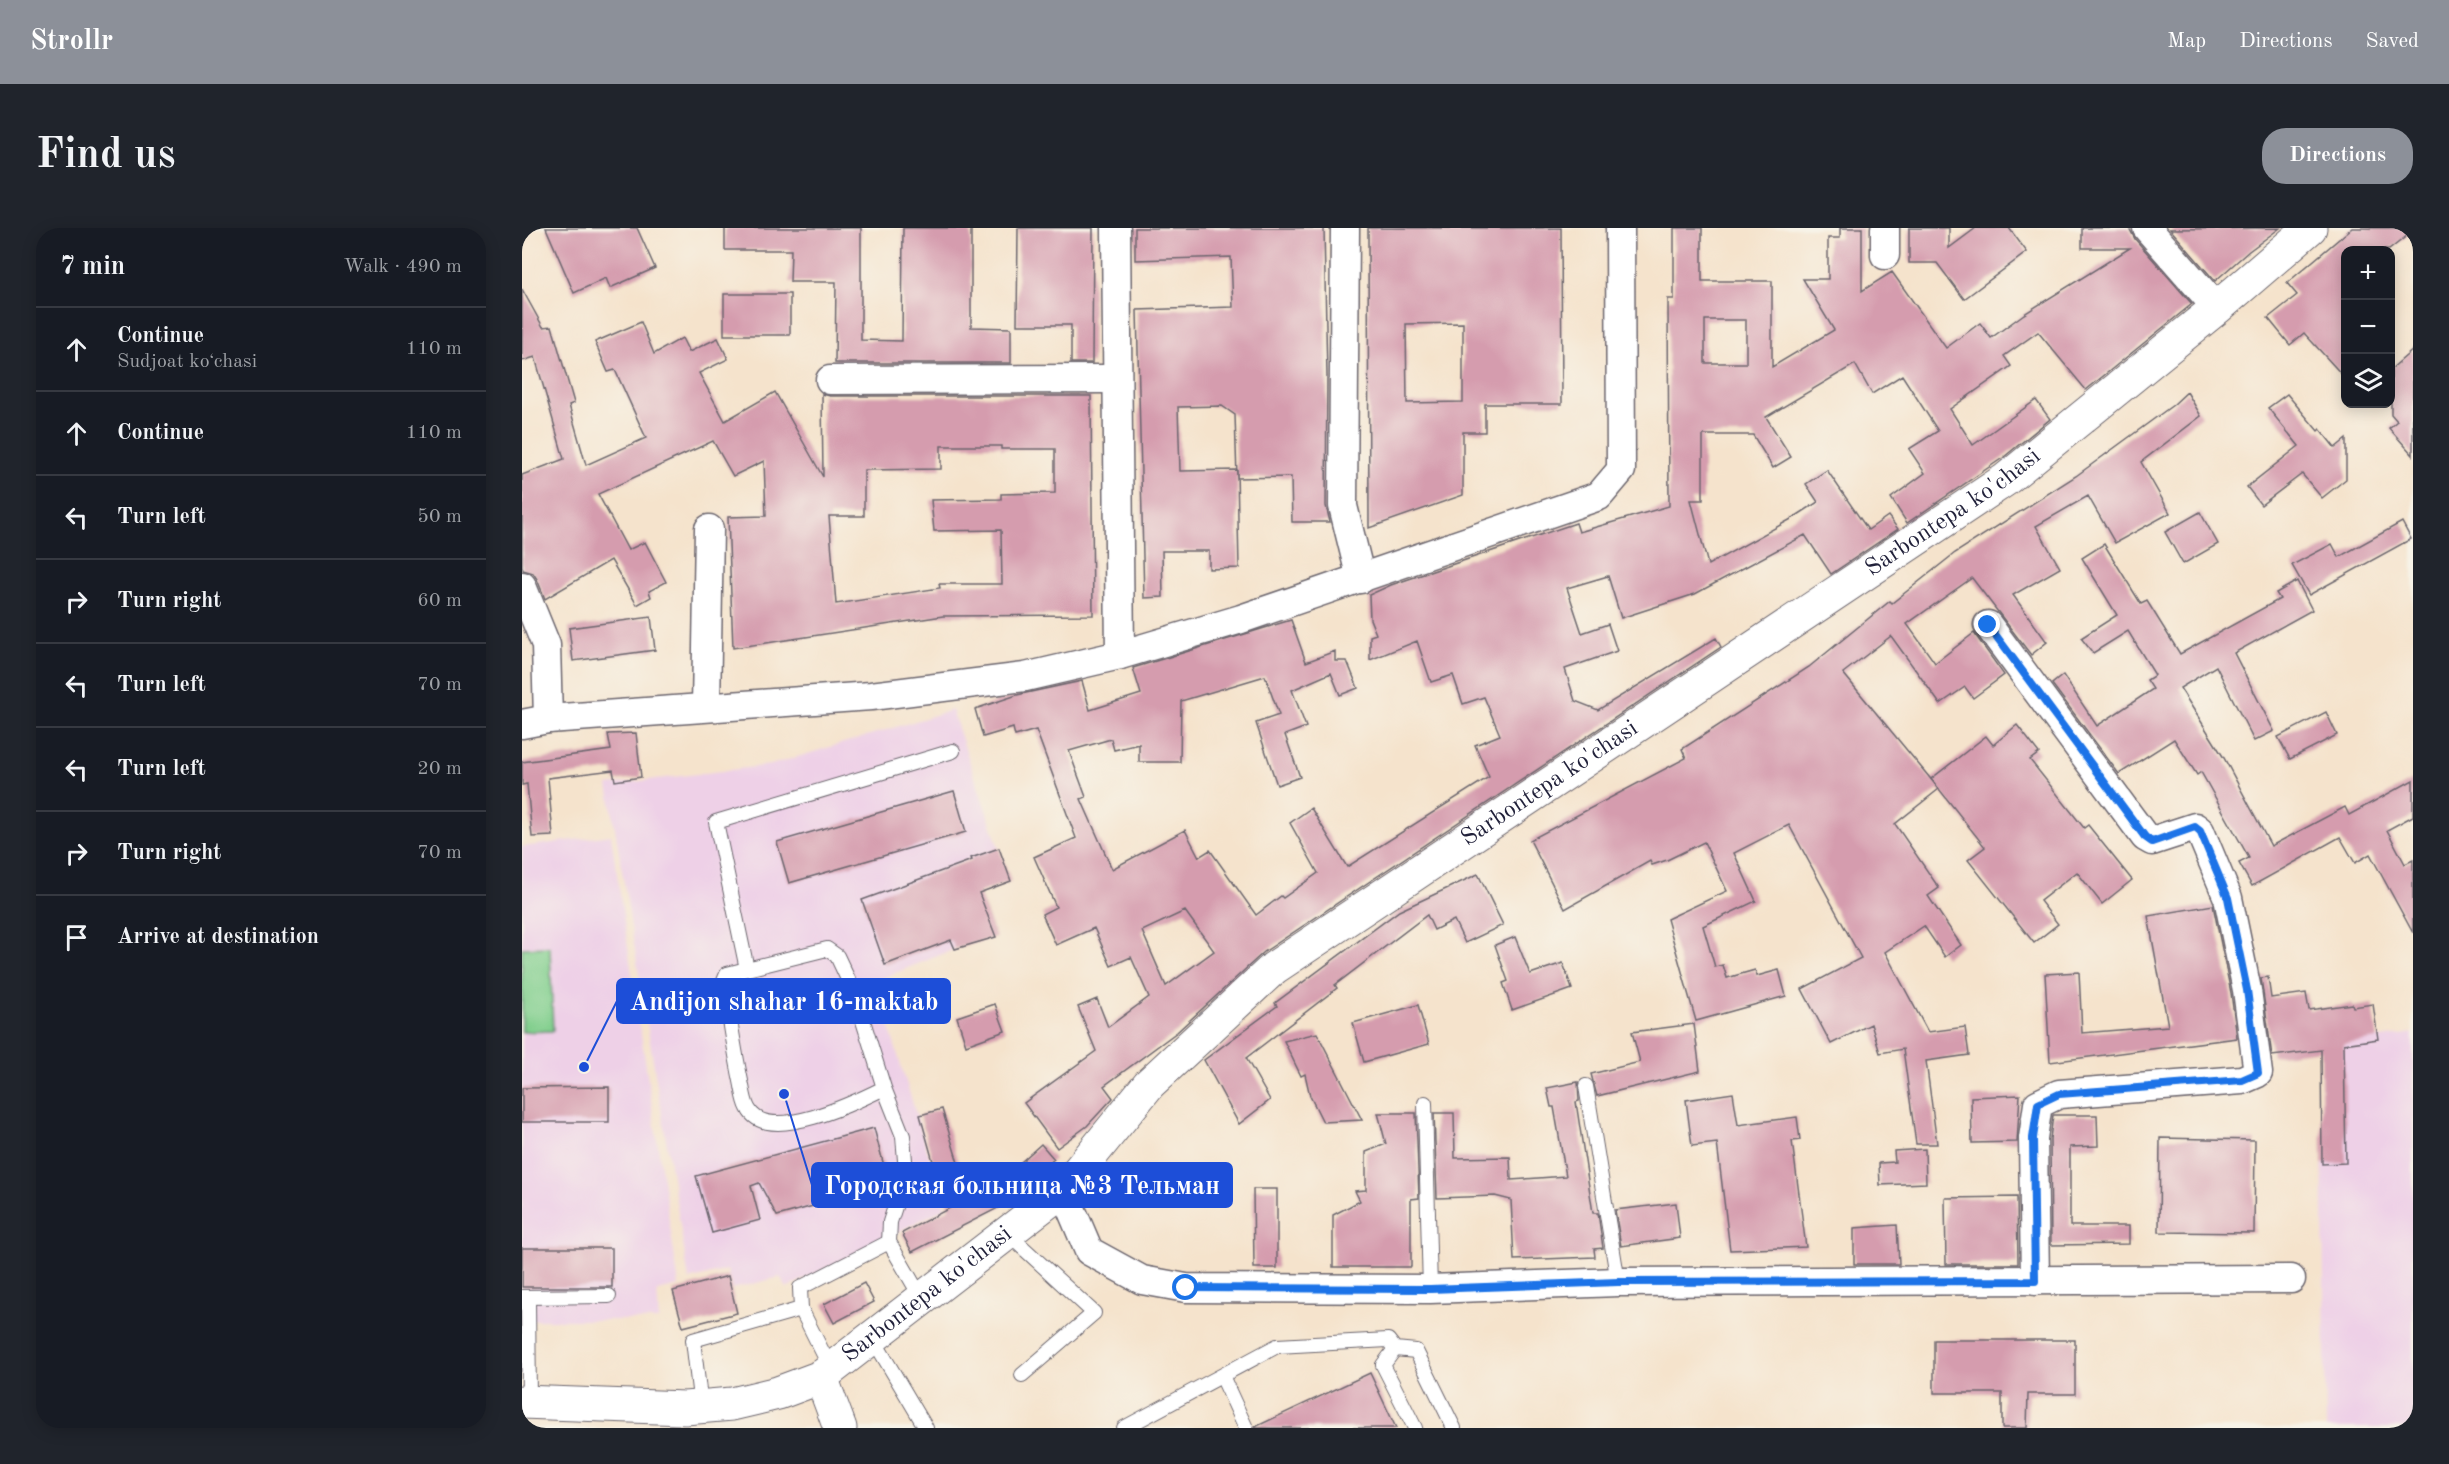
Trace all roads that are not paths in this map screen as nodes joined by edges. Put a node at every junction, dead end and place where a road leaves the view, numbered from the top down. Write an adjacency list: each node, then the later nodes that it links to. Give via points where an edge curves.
1 (1116, 228): 7 (street)
2 (1345, 228): 10 (street, via 1343,506)
3 (1620, 228): 10 (street, via 1621,470 1599,496)
4 (2147, 228): 6 (street)
5 (2310, 228): 6 (street, Sarbontepa ko'chasi)
6 (2217, 308): 21 (street, Sarbontepa ko'chasi, via 2005,480 1274,968 1149,1083)
7 (1116, 379): 8 (street); 13 (street)
8 (830, 380)
9 (709, 529): 14 (street)
10 (1361, 579): 13 (street)
11 (522, 586): 15 (street, via 546,645)
12 (1988, 625): 25 (street, via 2145,837 2152,842 2195,827 2200,831 2228,898 2247,990 2258,1073 2242,1080 2059,1094 2038,1104 2033,1138)
13 (1120, 655): 14 (street, via 1025,677 871,696)
14 (706, 707): 15 (street)
15 (535, 721)
16 (953, 751): 17 (lane, via 716,822)
17 (747, 969): 19 (lane, via 827,949 837,956 854,992); 19 (lane, via 727,974 724,981 748,1109 758,1119 793,1122 845,1107)
18 (1586, 1086): 26 (lane)
19 (884, 1088): 23 (lane, via 903,1136 906,1157 906,1173 890,1222)
20 (1425, 1103): 27 (lane)
21 (1063, 1190): 22 (street, Sarbontepa ko'chasi); 27 (street, via 1089,1251 1142,1280 1186,1288)
22 (1007, 1233): 30 (street, Sarbontepa ko'chasi); 35 (lane, via 1094,1313)
23 (889, 1242): 30 (lane); 31 (lane, via 800,1288)
24 (2291, 1279): 25 (street)
25 (2035, 1281): 26 (street)
26 (1618, 1282): 27 (street)
27 (1430, 1289)
28 (609, 1296): 29 (lane)
29 (525, 1297): 37 (lane)
30 (922, 1299): 32 (street, Sarbontepa ko'chasi)
31 (801, 1309): 34 (lane); 38 (lane, via 693,1340)
32 (872, 1337): 34 (street, Sarbontepa ko'chasi); 40 (lane)
33 (1395, 1349): 36 (lane, via 1388,1340 1277,1346); 43 (lane, via 1383,1365); 44 (lane, via 1416,1351)
34 (826, 1373): 38 (street, Sarbontepa ko'chasi, via 778,1393); 39 (street)
35 (1022, 1375)
36 (1221, 1376): 41 (lane); 42 (lane)
37 (526, 1402): 38 (street, Sarbontepa ko'chasi)
38 (701, 1407)
39 (840, 1428)
40 (926, 1428)
41 (1124, 1428)
42 (1246, 1428)
43 (1415, 1428)
44 (1454, 1428)

